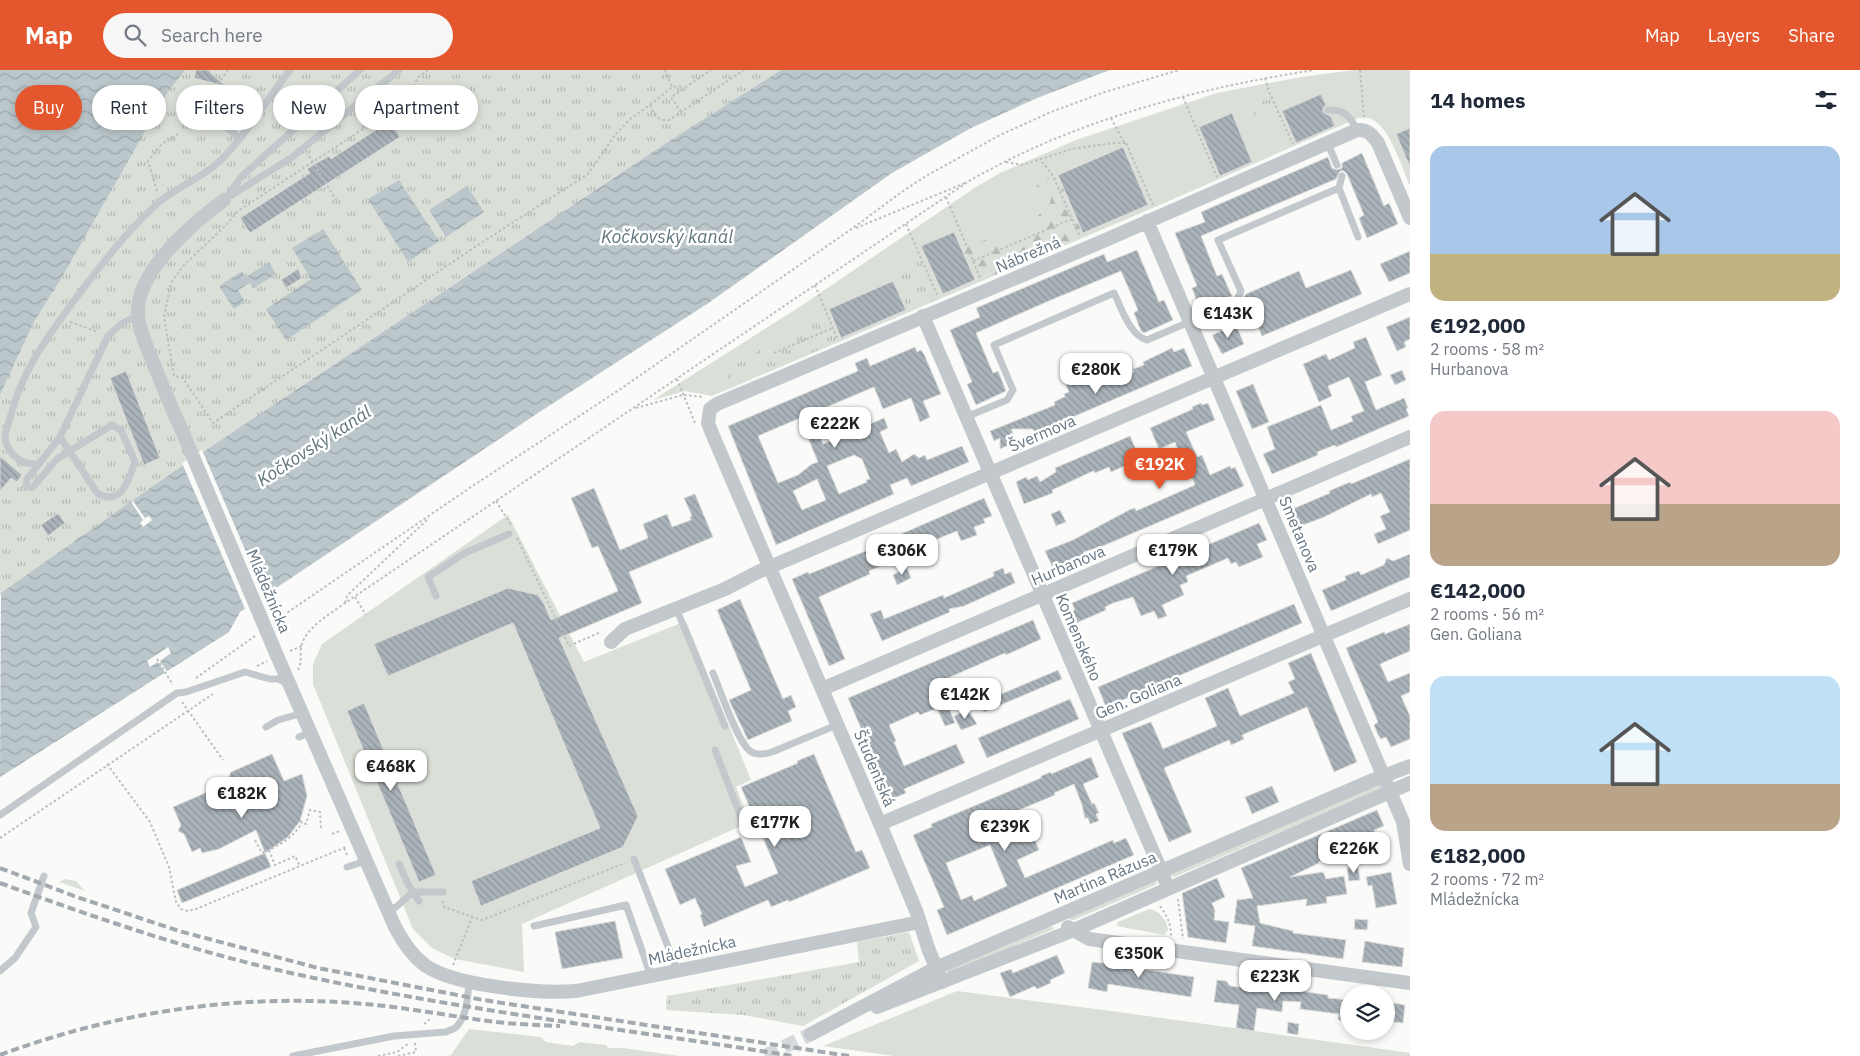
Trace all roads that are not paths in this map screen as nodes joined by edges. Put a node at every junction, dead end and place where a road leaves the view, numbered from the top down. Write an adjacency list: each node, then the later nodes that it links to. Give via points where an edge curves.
1 (290, 70): 7 (lane)
2 (360, 70): 12 (lane, via 242,176)
3 (399, 70): 12 (lane, via 290,158)
4 (1328, 110): 6 (lane, via 1339,109)
5 (231, 130): 7 (lane)
6 (1361, 130): 8 (street, Nábrežná); 14 (street, via 1370,133 1378,143)
7 (239, 139): 23 (lane, via 219,162 160,201 110,252 28,367)
8 (1327, 142): 9 (lane); 13 (street, Nábrežná)
9 (1337, 165)
10 (1342, 176): 11 (lane)
11 (1339, 188): 15 (lane); 19 (lane, via 1218,240 1241,291 1236,302)
12 (224, 200): 17 (street, Mládežnícka, via 190,229 148,276 141,293)
13 (1151, 215): 18 (street, Nábrežná, via 1101,242); 19 (street, Smetanova)
14 (1410, 218)
15 (1358, 237)
16 (1410, 294): 20 (street, Švermova)
17 (138, 315): 24 (lane, via 108,336); 39 (street, Mládežnícka, bridge, via 142,335)
18 (923, 316): 21 (street, Nábrežná, via 716,404); 22 (street, Komenského)
19 (1191, 321): 20 (street, Smetanova); 22 (lane, via 1146,340 1141,339 1134,333 1114,293 994,345 1013,390 1007,400)
20 (1215, 378): 28 (street, Švermova); 29 (street, Smetanova)
21 (708, 415): 31 (street, Študentská, via 711,431)
22 (966, 417): 28 (street, Komenského)
23 (3, 437): 27 (lane, via 15,457 30,465)
24 (60, 437): 26 (lane); 27 (lane)
25 (1410, 437): 29 (street, Hurbanova)
26 (68, 451): 26 (lane, via 112,425 121,430 135,462 126,486 115,496 105,497 98,494); 27 (lane, via 32,488 26,486 26,479)
27 (38, 464)
28 (991, 474): 31 (street, Švermova); 32 (street, Komenského)
29 (1266, 499): 32 (street, Hurbanova); 36 (street, Smetanova)
30 (509, 534): 33 (lane, via 465,553 428,577)
31 (771, 568): 35 (street); 40 (street, Študentská)
32 (1042, 595): 40 (street, Hurbanova); 45 (street, Komenského)
33 (436, 596)
34 (1410, 599): 36 (street, Gen. Goliana)
35 (676, 608): 37 (street); 43 (lane)
36 (1325, 635): 45 (street, Gen. Goliana); 48 (street, Smetanova)
37 (608, 636)
38 (713, 673): 42 (lane, via 742,743 751,752 762,755 772,752)
39 (291, 685): 41 (street, Mládežnícka); 51 (lane, via 245,672 177,694)
40 (822, 689): 42 (street, Študentská)
41 (303, 713): 44 (lane); 55 (street, Mládežnícka, via 305,734)
42 (838, 725): 53 (street, Študentská)
43 (725, 726)
44 (266, 727)
45 (1100, 731): 53 (street, Gen. Goliana); 59 (street, Komenského)
46 (715, 750): 52 (lane)
47 (1410, 766): 48 (street, Martina Rázusa)
48 (1383, 777): 50 (street, Smetanova); 59 (street, Martina Rázusa)
49 (1410, 783): 50 (street, Martina Rázusa)
50 (1390, 791): 58 (street, Smetanova, via 1403,822); 61 (street, Martina Rázusa)
51 (0, 814)
52 (743, 822)
53 (880, 824): 67 (street, Študentská)
54 (634, 859): 71 (lane)
55 (366, 861): 56 (lane); 65 (street, Mládežnícka)
56 (348, 864)
57 (400, 864): 62 (lane)
58 (1410, 864)
59 (1161, 872): 61 (street, Komenského); 66 (street, Martina Rázusa)
60 (44, 876): 72 (lane, via 31,913 36,927 15,958)
61 (1173, 890): 69 (street, Martina Rázusa)
62 (413, 892): 63 (lane); 64 (lane); 65 (lane)
63 (440, 892)
64 (419, 902)
65 (388, 911): 74 (street, Mládežnícka, via 401,938 416,958 437,972)
66 (1049, 920): 69 (street); 70 (street, Martina Rázusa)
67 (920, 922): 70 (street, Študentská); 71 (street, Mládežnícka)
68 (534, 926): 73 (lane, via 626,905)
69 (1074, 930): 75 (street, Martina Rázusa); 76 (street, via 1088,939)
70 (936, 968): 75 (street, Študentská); 75 (street, Martina Rázusa, via 814,1032)
71 (677, 970): 73 (street, Mládežnícka)
72 (0, 971)
73 (651, 976): 74 (street, Mládežnícka, via 558,992)
74 (469, 981): 77 (lane, via 464,1012 458,1026 446,1032 394,1036)
75 (942, 982)
76 (1410, 983)
77 (292, 1056)

